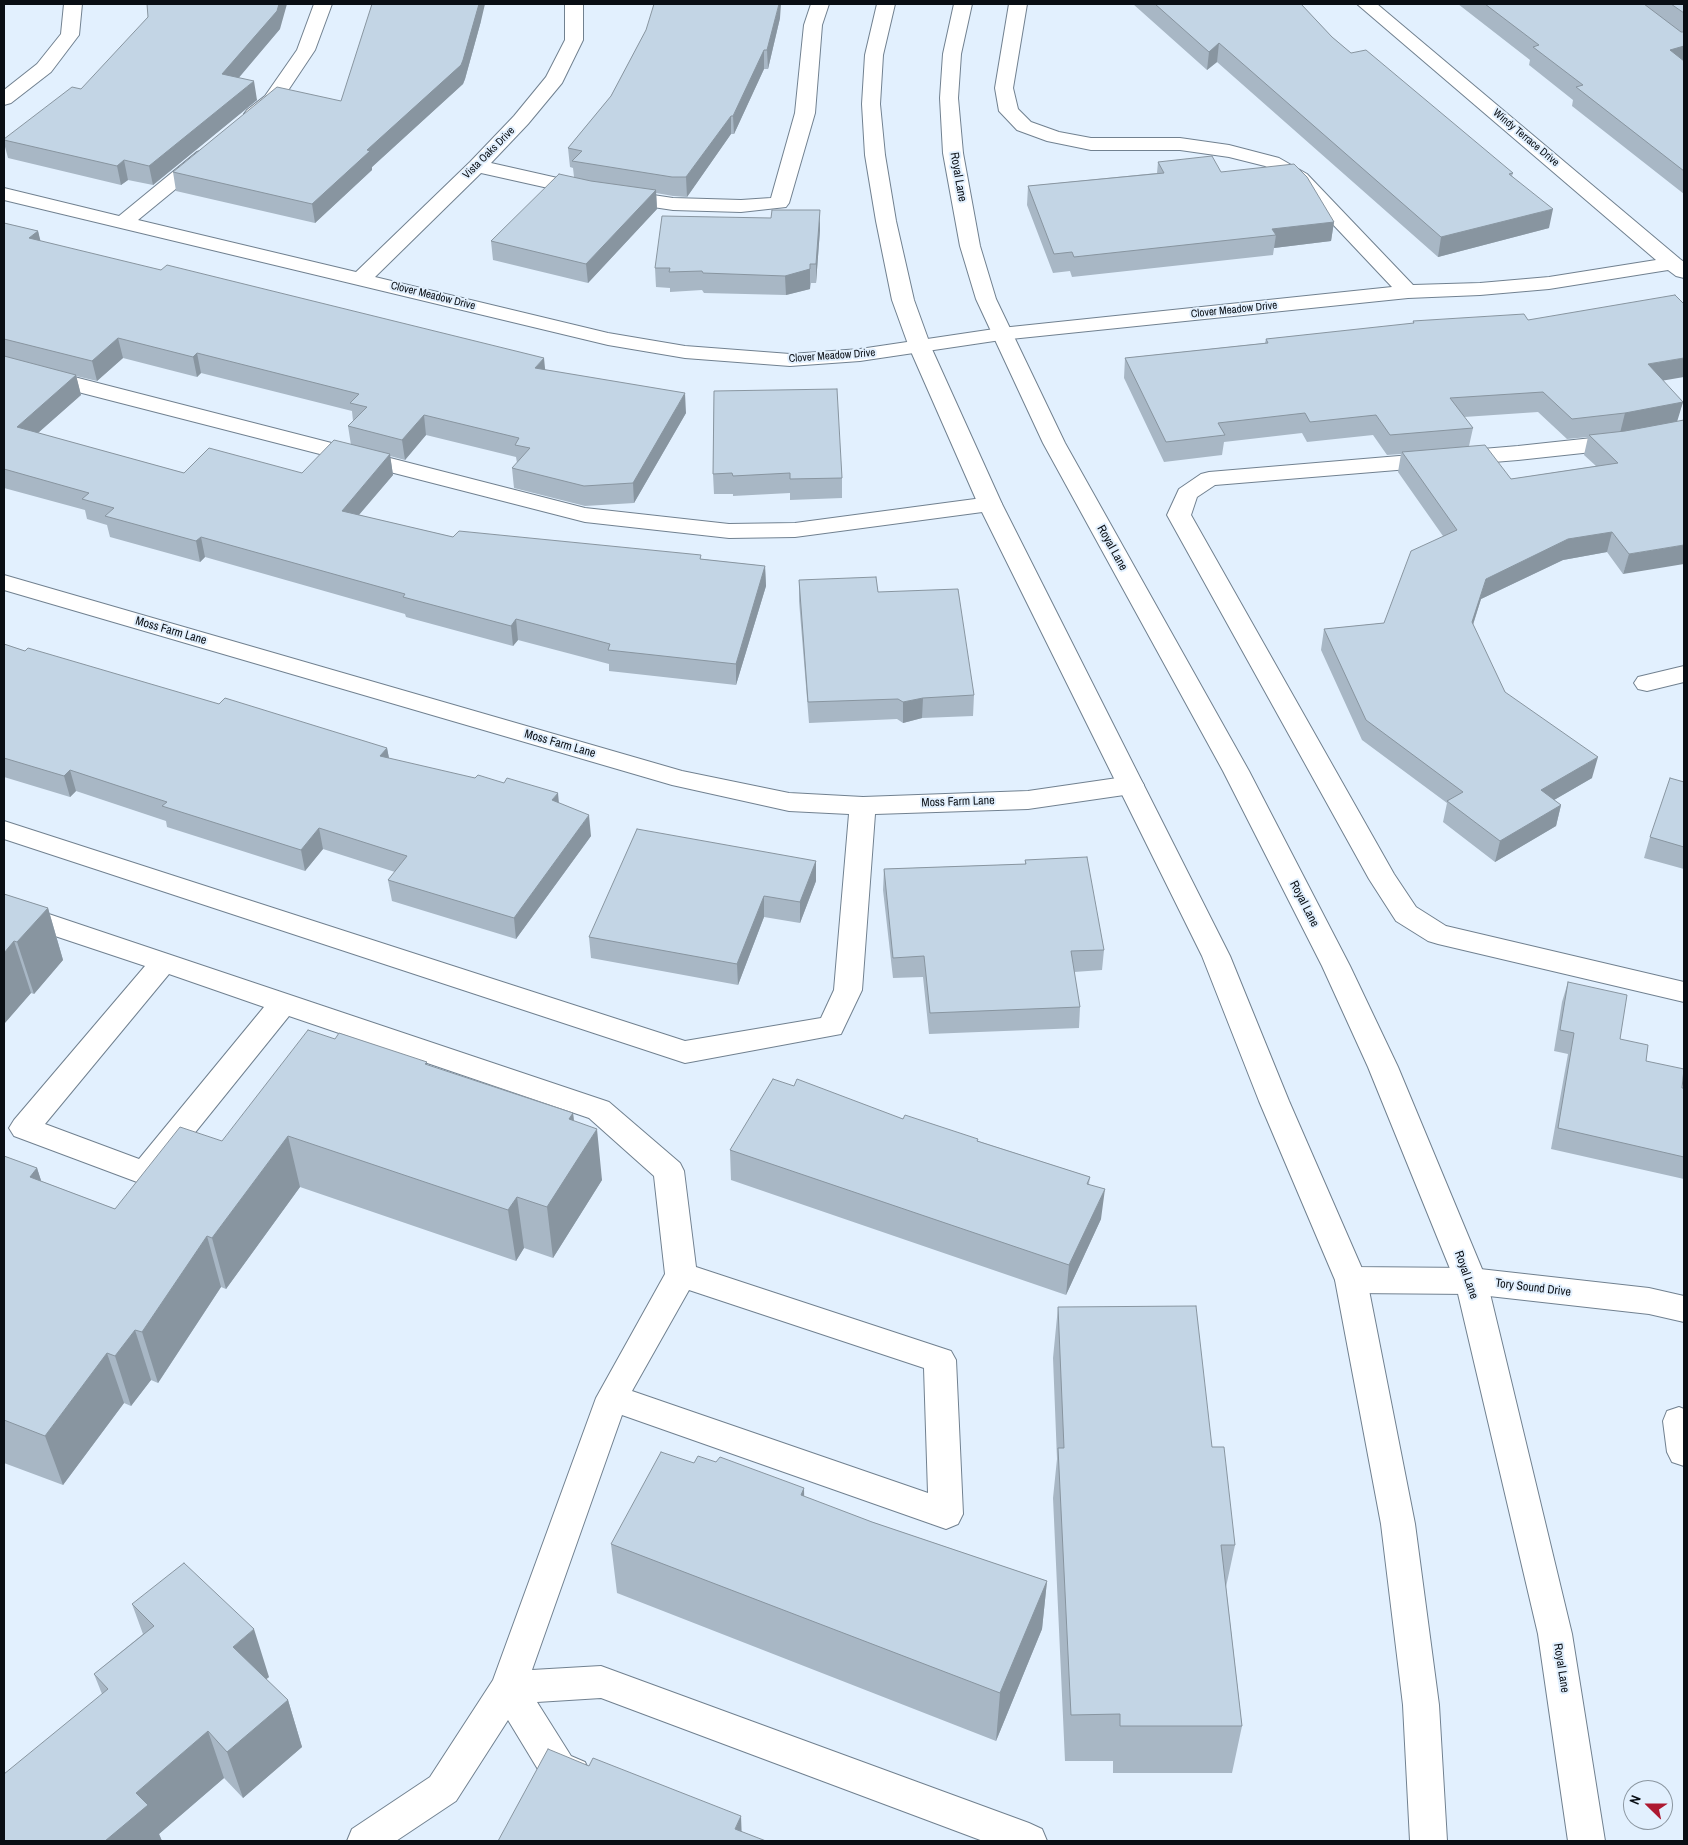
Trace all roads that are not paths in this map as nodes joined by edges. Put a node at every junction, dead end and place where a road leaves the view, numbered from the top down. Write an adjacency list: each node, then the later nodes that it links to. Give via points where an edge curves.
1 (73, 4): 9 (street, via 70,35 44,68)
2 (323, 4): 10 (street, via 306,50 272,100)
3 (574, 4): 12 (street, Vista Oaks Drive, via 574,40 555,79 522,120)
4 (820, 4): 12 (street, via 813,25 804,113 779,203 741,206 673,204 593,192)
5 (886, 4): 19 (street, via 873,65 871,104 875,155 903,300)
6 (963, 4): 18 (street, Royal Lane, via 952,54 949,98 953,153 970,246)
7 (1018, 4): 17 (street, via 1004,88 1009,111 1024,126 1054,137 1091,144 1180,144 1229,151 1272,162 1300,178)
8 (1366, 4): 15 (street, Windy Terrace Drive)
9 (4, 99)
10 (242, 124)
11 (220, 142): 14 (street)
12 (477, 166): 16 (street, Vista Oaks Drive)
13 (4, 194): 14 (street, Clover Meadow Drive)
14 (124, 222): 16 (street, Clover Meadow Drive)
15 (1679, 268): 17 (street, Clover Meadow Drive, via 1549,283)
16 (361, 279): 19 (street, Clover Meadow Drive, via 608,339 685,352 790,360)
17 (1408, 292): 18 (street, Clover Meadow Drive)
18 (1001, 334): 19 (street, Clover Meadow Drive); 35 (street, Royal Lane, via 1054,443 1236,771 1336,966 1383,1067)
19 (920, 347): 22 (street)
20 (4, 366): 22 (street, via 585,515 729,531 795,530)
21 (1684, 430): 31 (street, via 1620,442 1518,453 1209,479 1187,494 1179,516 1406,914 1438,934)
22 (990, 504): 26 (street)
23 (4, 582): 27 (street, Moss Farm Lane, via 681,778 789,802)
24 (1684, 674): 25 (street)
25 (1647, 683)
26 (1131, 786): 27 (street, Moss Farm Lane, via 1028,800); 34 (street, via 1216,956)
27 (863, 806): 28 (street, via 848,990 831,1027 685,1052)
28 (4, 830)
29 (4, 909): 30 (street)
30 (164, 962): 32 (street); 32 (street, via 24,1128 145,1173)
31 (1684, 992)
32 (283, 1004): 33 (street, via 598,1110 669,1171)
33 (681, 1275): 37 (street); 37 (street, via 940,1360 946,1514)
34 (1351, 1280): 35 (street, Tory Sound Drive); 44 (street, via 1398,1524 1421,1704)
35 (1471, 1281): 36 (street, Tory Sound Drive, via 1649,1301); 45 (street, Royal Lane, via 1555,1634)
36 (1684, 1309)
37 (612, 1398): 40 (street)
38 (1684, 1423): 39 (street, via 1679,1422)
39 (1684, 1452)
40 (508, 1688): 41 (street, via 558,1769); 42 (street, via 443,1789); 43 (street, via 601,1682)
41 (603, 1787)
42 (364, 1841)
43 (1029, 1841)
44 (1429, 1841)
45 (1587, 1841)

